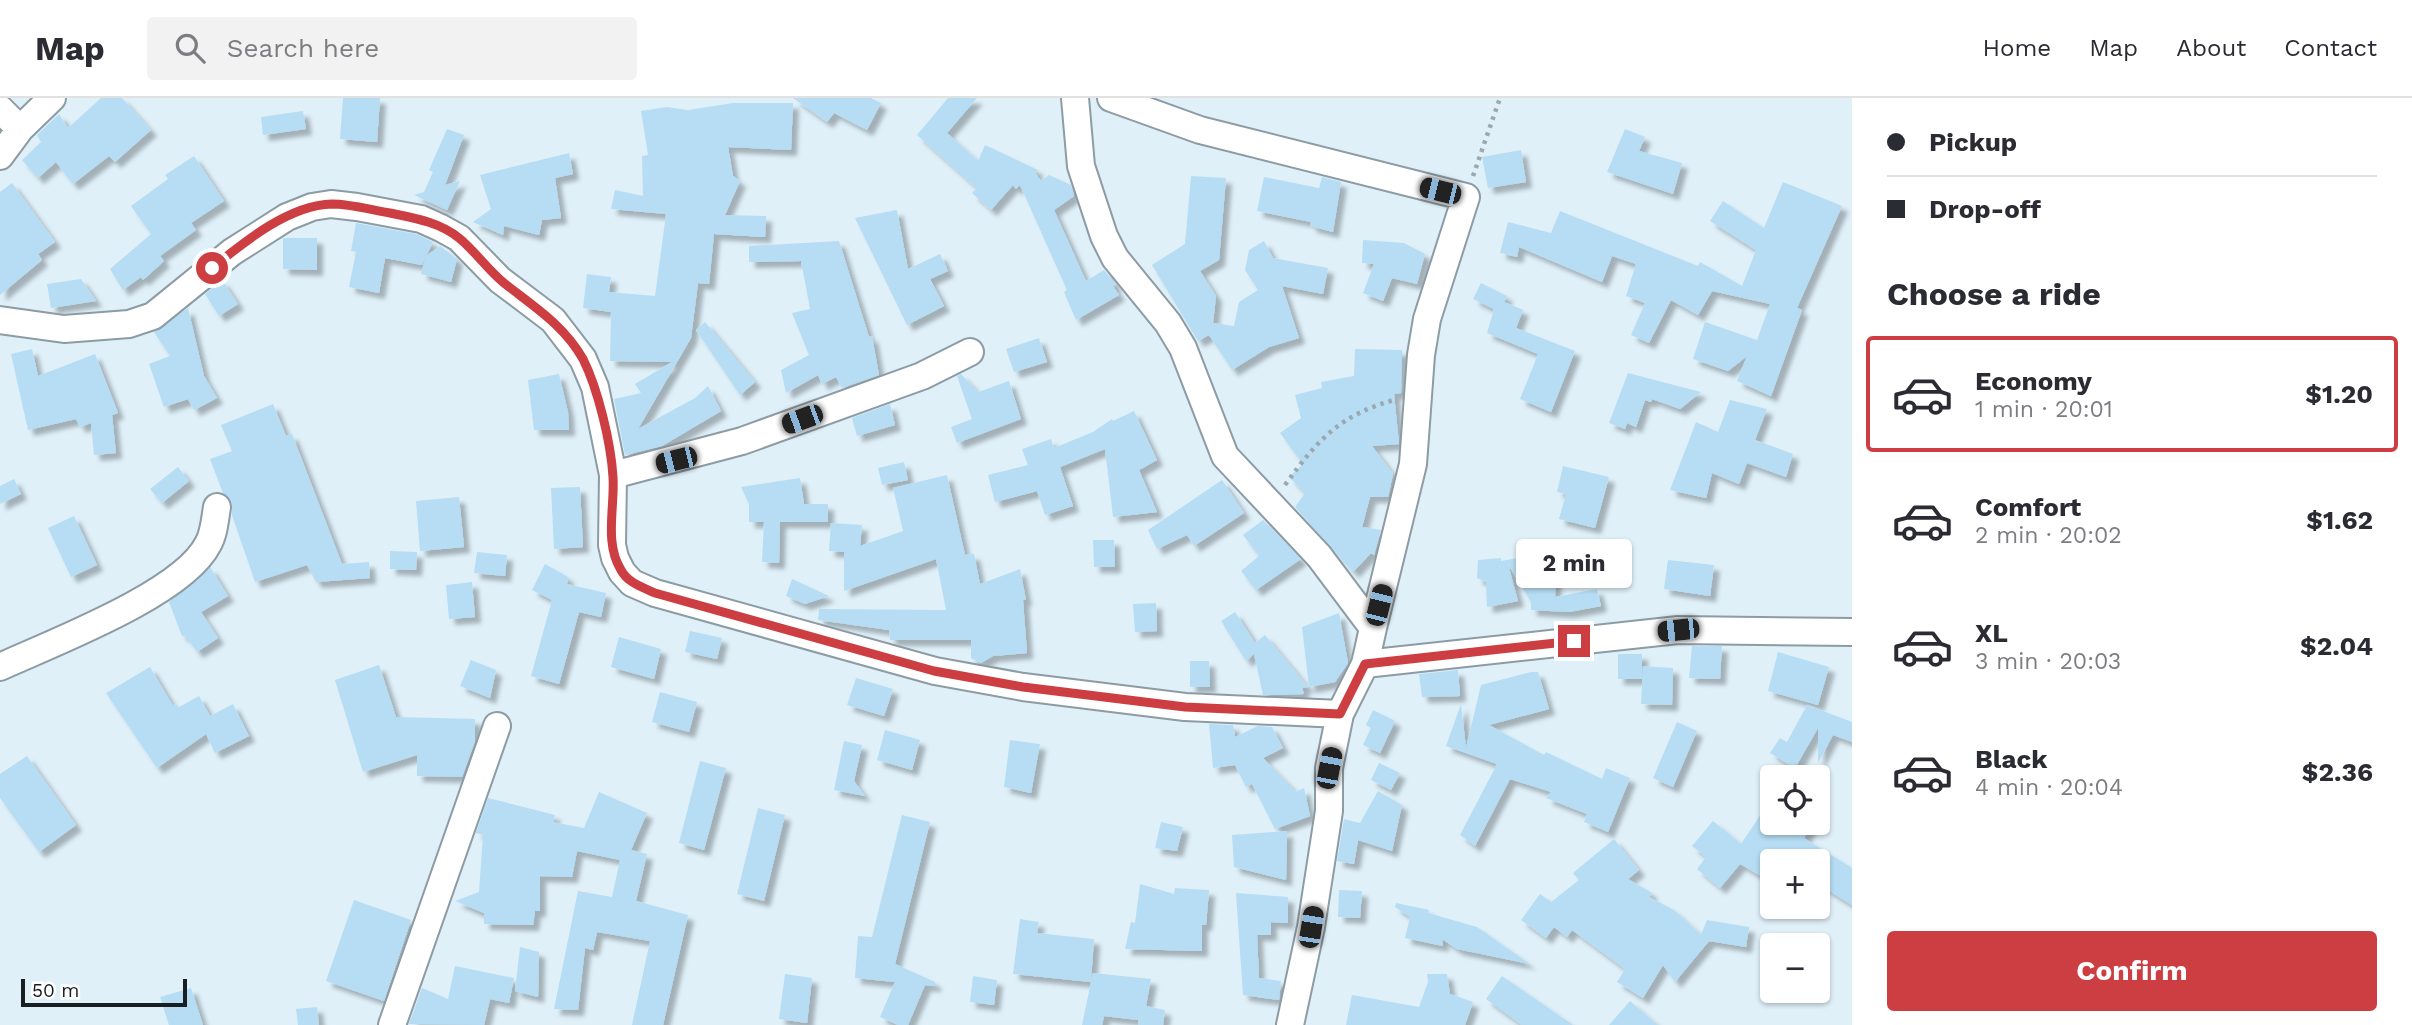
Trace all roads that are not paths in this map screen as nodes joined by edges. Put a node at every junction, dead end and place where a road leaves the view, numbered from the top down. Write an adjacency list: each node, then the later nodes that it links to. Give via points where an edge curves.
1 (52, 98): 5 (street)
2 (1075, 98): 11 (street, via 1081,166 1104,236 1115,258 1183,348 1226,456 1319,556)
3 (1111, 98): 11 (street, via 1200,130 1466,197 1427,319 1413,464)
4 (0, 109): 5 (street)
5 (20, 129): 6 (street)
6 (0, 156)
7 (0, 320): 9 (street, via 64,329 129,324 153,316 232,252 312,207 331,204 421,219 459,238 500,280 566,335 595,387)
8 (970, 352): 9 (street, via 922,376 742,441)
9 (613, 475): 15 (street, via 615,558 632,583 655,593 934,671 1023,687 1185,707)
10 (217, 508): 14 (street, via 209,544 195,562 159,591)
11 (1373, 628): 13 (street)
12 (1852, 632): 13 (street, via 1678,630)
13 (1365, 664): 15 (street)
14 (0, 667)
15 (1340, 714): 18 (street, via 1329,768 1328,811 1311,927)
16 (496, 726): 17 (street)
17 (392, 1025)
18 (1290, 1025)

